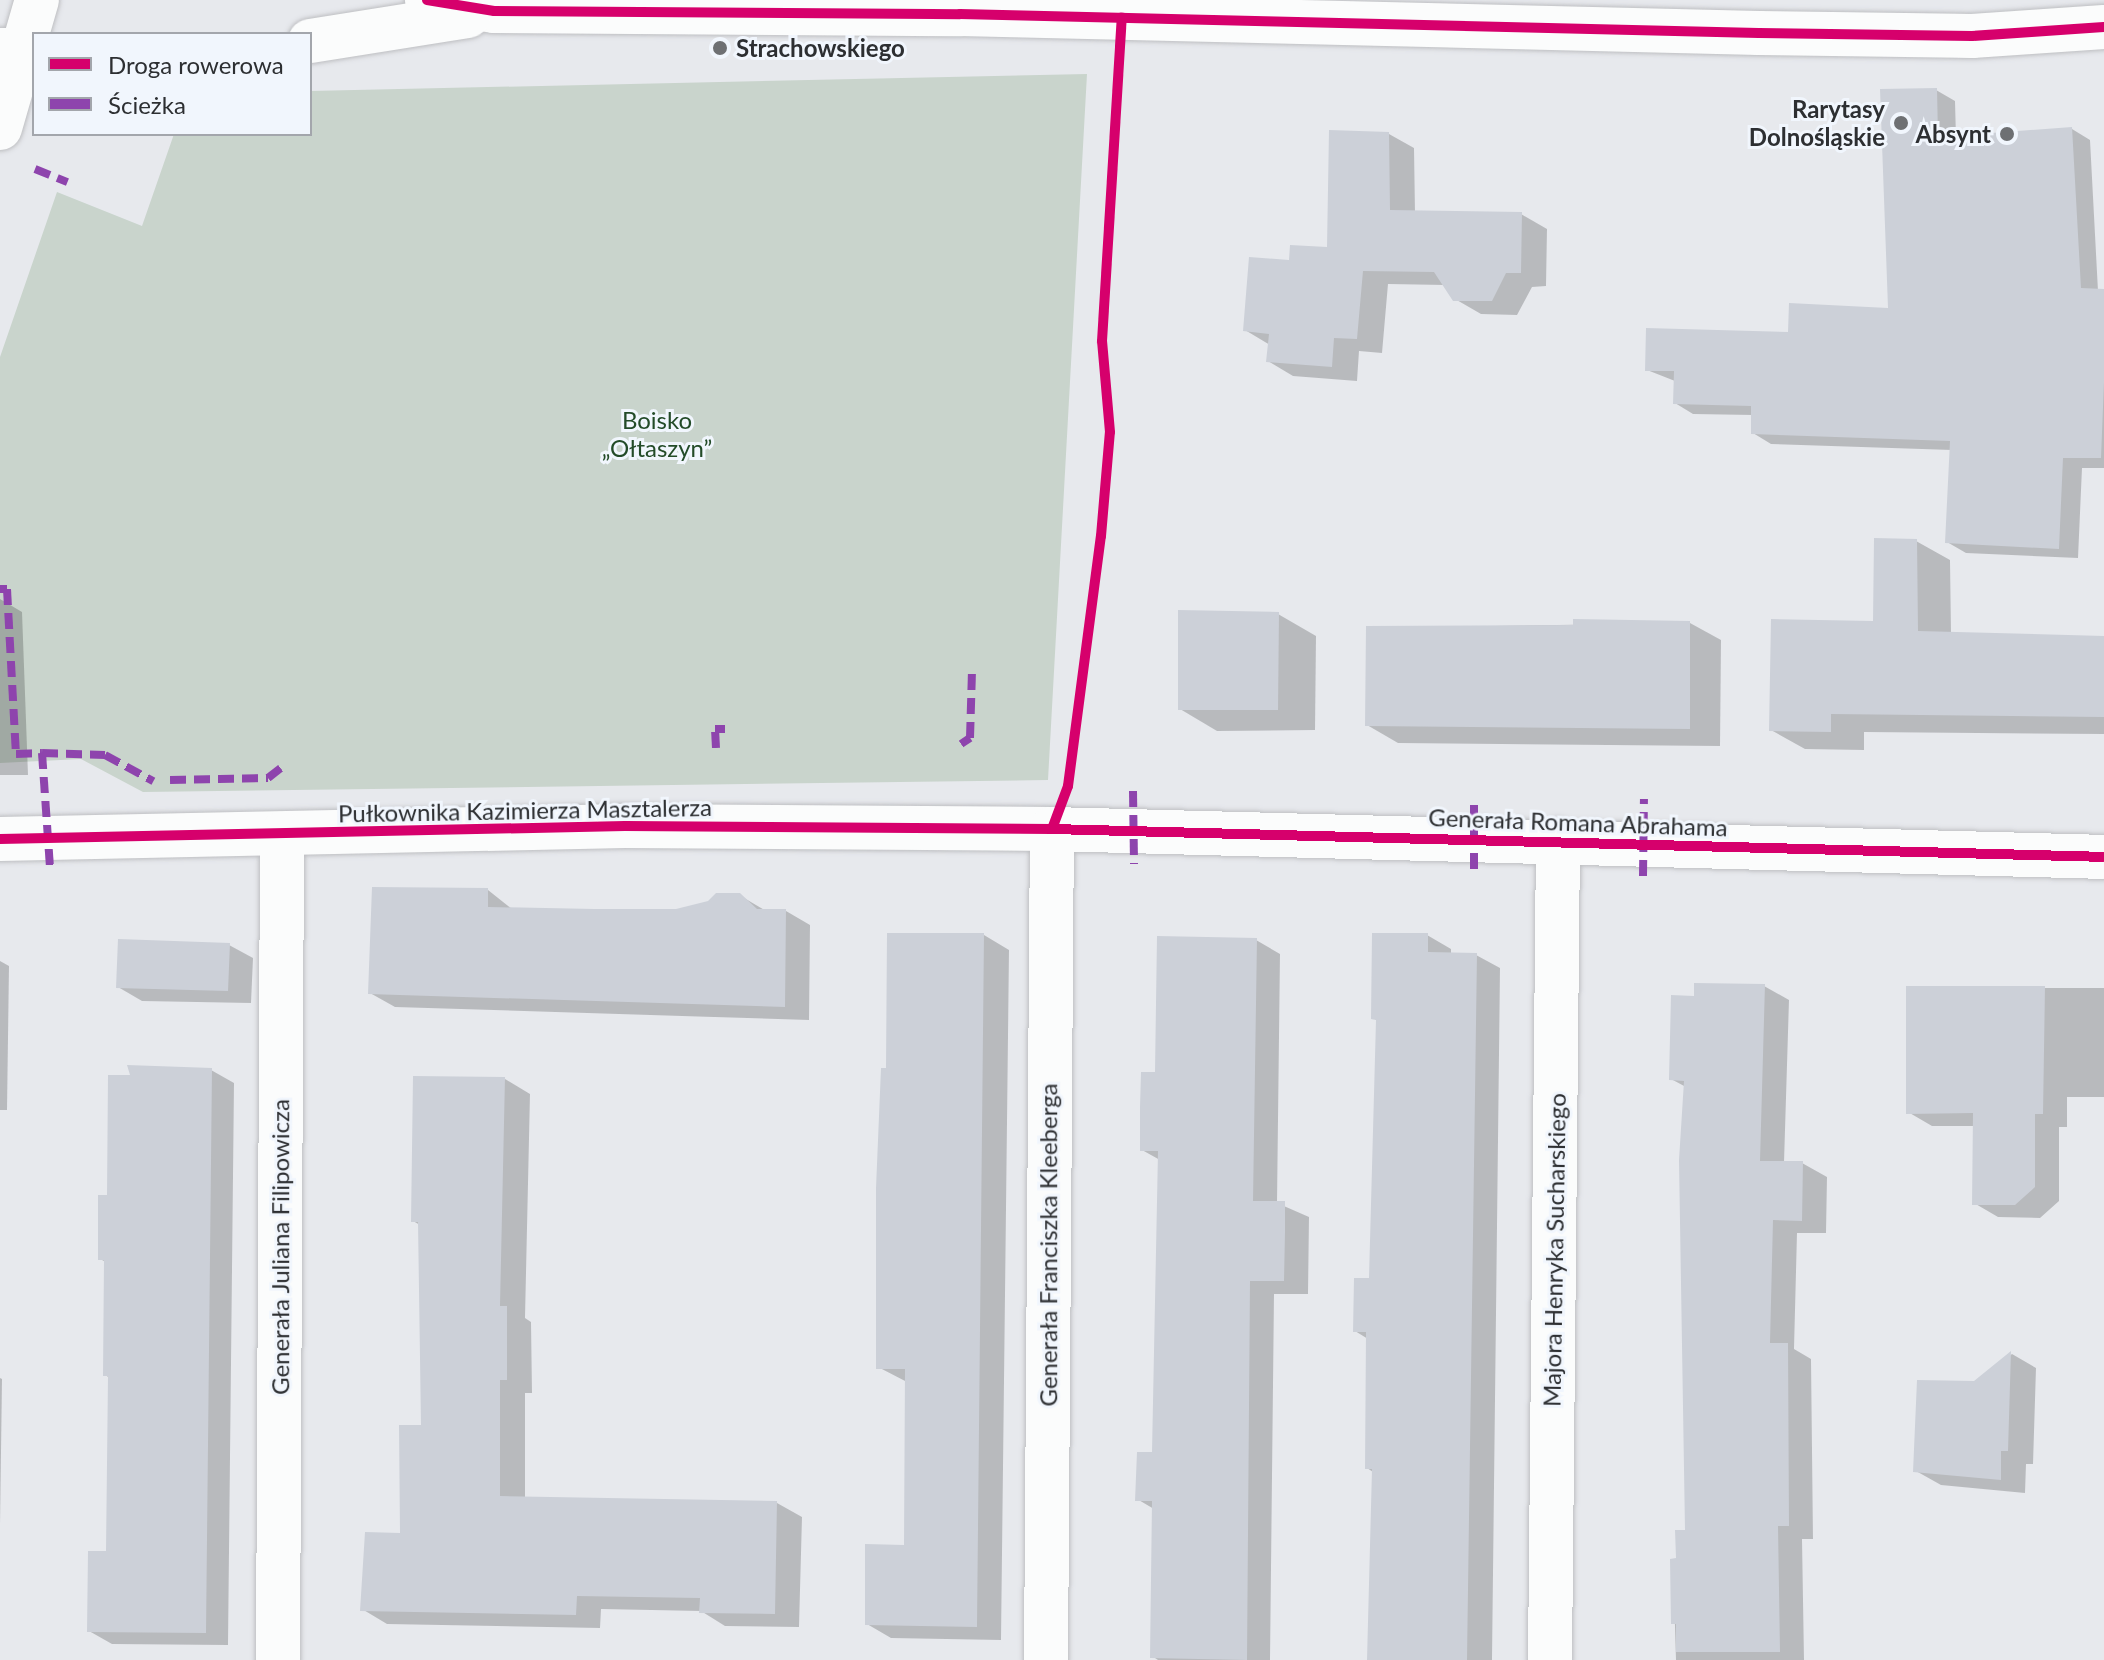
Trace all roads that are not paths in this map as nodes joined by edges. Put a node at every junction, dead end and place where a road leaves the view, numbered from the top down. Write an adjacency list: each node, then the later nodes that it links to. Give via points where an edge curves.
1 (37, 0): 7 (street)
2 (427, 0): 3 (street)
3 (494, 11): 4 (street); 6 (street)
4 (1559, 15): 5 (street, via 1953,36)
5 (2104, 27)
6 (312, 41)
7 (18, 50): 8 (street)
8 (0, 128)
9 (1052, 829): 10 (street, Pułkownika Kazimierza Masztalerza, via 625,826); 12 (street, Generała Romana Abrahama); 15 (street, Generała Franciszka Kleeberga)
10 (282, 834): 11 (street, Pułkownika Kazimierza Masztalerza); 14 (street, Generała Juliana Filipowicza)
11 (0, 839)
12 (1558, 840): 13 (street, Generała Romana Abrahama); 16 (street, Majora Henryka Sucharskiego)
13 (2104, 857)
14 (278, 1660)
15 (1046, 1660)
16 (1550, 1660)

